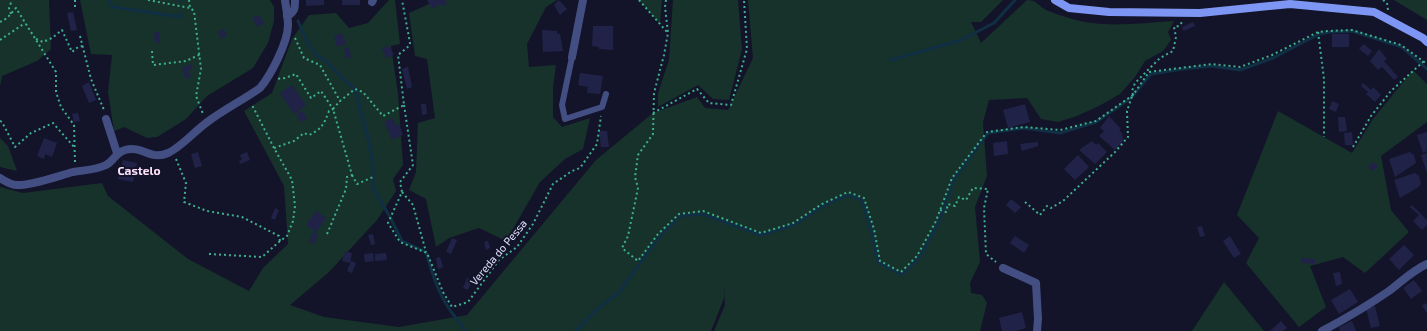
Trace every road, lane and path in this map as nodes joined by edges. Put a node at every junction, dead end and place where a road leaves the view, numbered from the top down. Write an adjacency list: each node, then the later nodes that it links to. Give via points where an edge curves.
1 (12, 0): 15 (path, via 9,8)
2 (75, 0): 13 (path)
3 (148, 0): 14 (path)
4 (189, 0): 14 (path)
5 (285, 0): 16 (street)
6 (295, 0): 16 (street, via 293,13)
7 (402, 0): 38 (path, via 410,43 398,55)
8 (583, 0): 30 (street)
9 (640, 0): 22 (path)
10 (666, 0): 22 (path)
11 (744, 0): 41 (path, via 747,50 731,105 710,103 697,89)
12 (1055, 0): 26 (main road, via 1069,8 1109,12 1200,13 1290,4 1374,12)
13 (75, 7)
14 (190, 8): 29 (path, via 194,11)
15 (11, 14): 17 (path); 18 (path, via 16,8)
16 (287, 16): 20 (street)
17 (0, 22)
18 (25, 23): 24 (path); 25 (path)
19 (1179, 26): 35 (path, via 1174,27 1176,37 1173,52 1160,58 1134,83)
20 (287, 32): 33 (street); 37 (path, via 294,34 304,58 320,65)
21 (1318, 32): 31 (path, via 1352,30 1401,45); 35 (path, via 1272,56 1240,67 1212,64 1149,72); 45 (path, via 1324,79)
22 (668, 33): 41 (path, via 654,93)
23 (80, 36): 27 (path)
24 (35, 38): 27 (path, via 43,42 62,30 72,52 78,46); 47 (path, via 56,72 56,92 61,107 74,125)
25 (0, 40)
26 (1427, 42)
27 (83, 46): 42 (path)
28 (152, 52): 29 (path, via 153,65 186,61)
29 (200, 54): 44 (path, via 201,69 196,96)
30 (572, 57): 39 (lane, via 562,105 565,119)
31 (1424, 61): 32 (path); 46 (path, via 1391,91 1371,116)
32 (1427, 64)
33 (266, 80): 36 (street); 40 (path, via 296,74 311,98 321,91)
34 (606, 94): 39 (lane)
35 (1133, 95): 56 (path, via 1127,111 1128,137 1115,152 1063,201 1051,208 1047,206 1040,215); 57 (path, via 1096,121 1060,130 1024,127 988,132 952,178)
36 (247, 97): 44 (street); 48 (path)
37 (340, 101): 38 (path, via 355,89 363,92 383,116); 40 (path)
38 (404, 105): 55 (path, via 413,165 400,182)
39 (602, 107): 60 (path, Vereda do Pessa, via 597,144 580,168 553,184 533,224 517,247 499,260 468,302 452,307)
40 (333, 109): 48 (path, via 329,111 318,131 309,136 304,133 294,141); 52 (path)
41 (653, 113): 57 (path, via 653,134 638,155 635,177 638,188 628,236 622,248 638,261 658,234 679,214 703,211 761,232 793,223 822,204 848,192 864,198 880,260 901,272 917,256)
42 (106, 119): 50 (street)
43 (0, 121): 47 (path, via 15,147 31,132 53,123)
44 (207, 122): 49 (street)
45 (1324, 137)
46 (1353, 147)
47 (75, 148): 51 (path)
48 (274, 148): 59 (path, via 292,180 295,206 287,236)
49 (172, 151): 50 (street, via 160,156 153,156 136,148); 59 (path, via 186,183 184,202 242,218 279,236)
50 (117, 153): 51 (street, via 108,164)
51 (75, 172): 54 (street, via 23,185 12,184)
52 (352, 176): 53 (path, via 357,184); 58 (path, via 347,177 346,189)
53 (373, 177)
54 (0, 178)
55 (402, 192): 60 (path, via 413,205); 60 (path, via 388,223 400,242)
56 (1024, 202)
57 (940, 210): 63 (path, via 946,212 948,204 955,206 959,197 966,200 973,188 988,189 984,208 986,254)
58 (327, 234)
59 (280, 241): 61 (path, via 262,257)
60 (426, 252)
61 (209, 254)
62 (1427, 264): 65 (street, via 1420,266 1352,315)
63 (1003, 268): 64 (street, via 1036,283)
64 (1037, 331)
65 (1322, 331)

